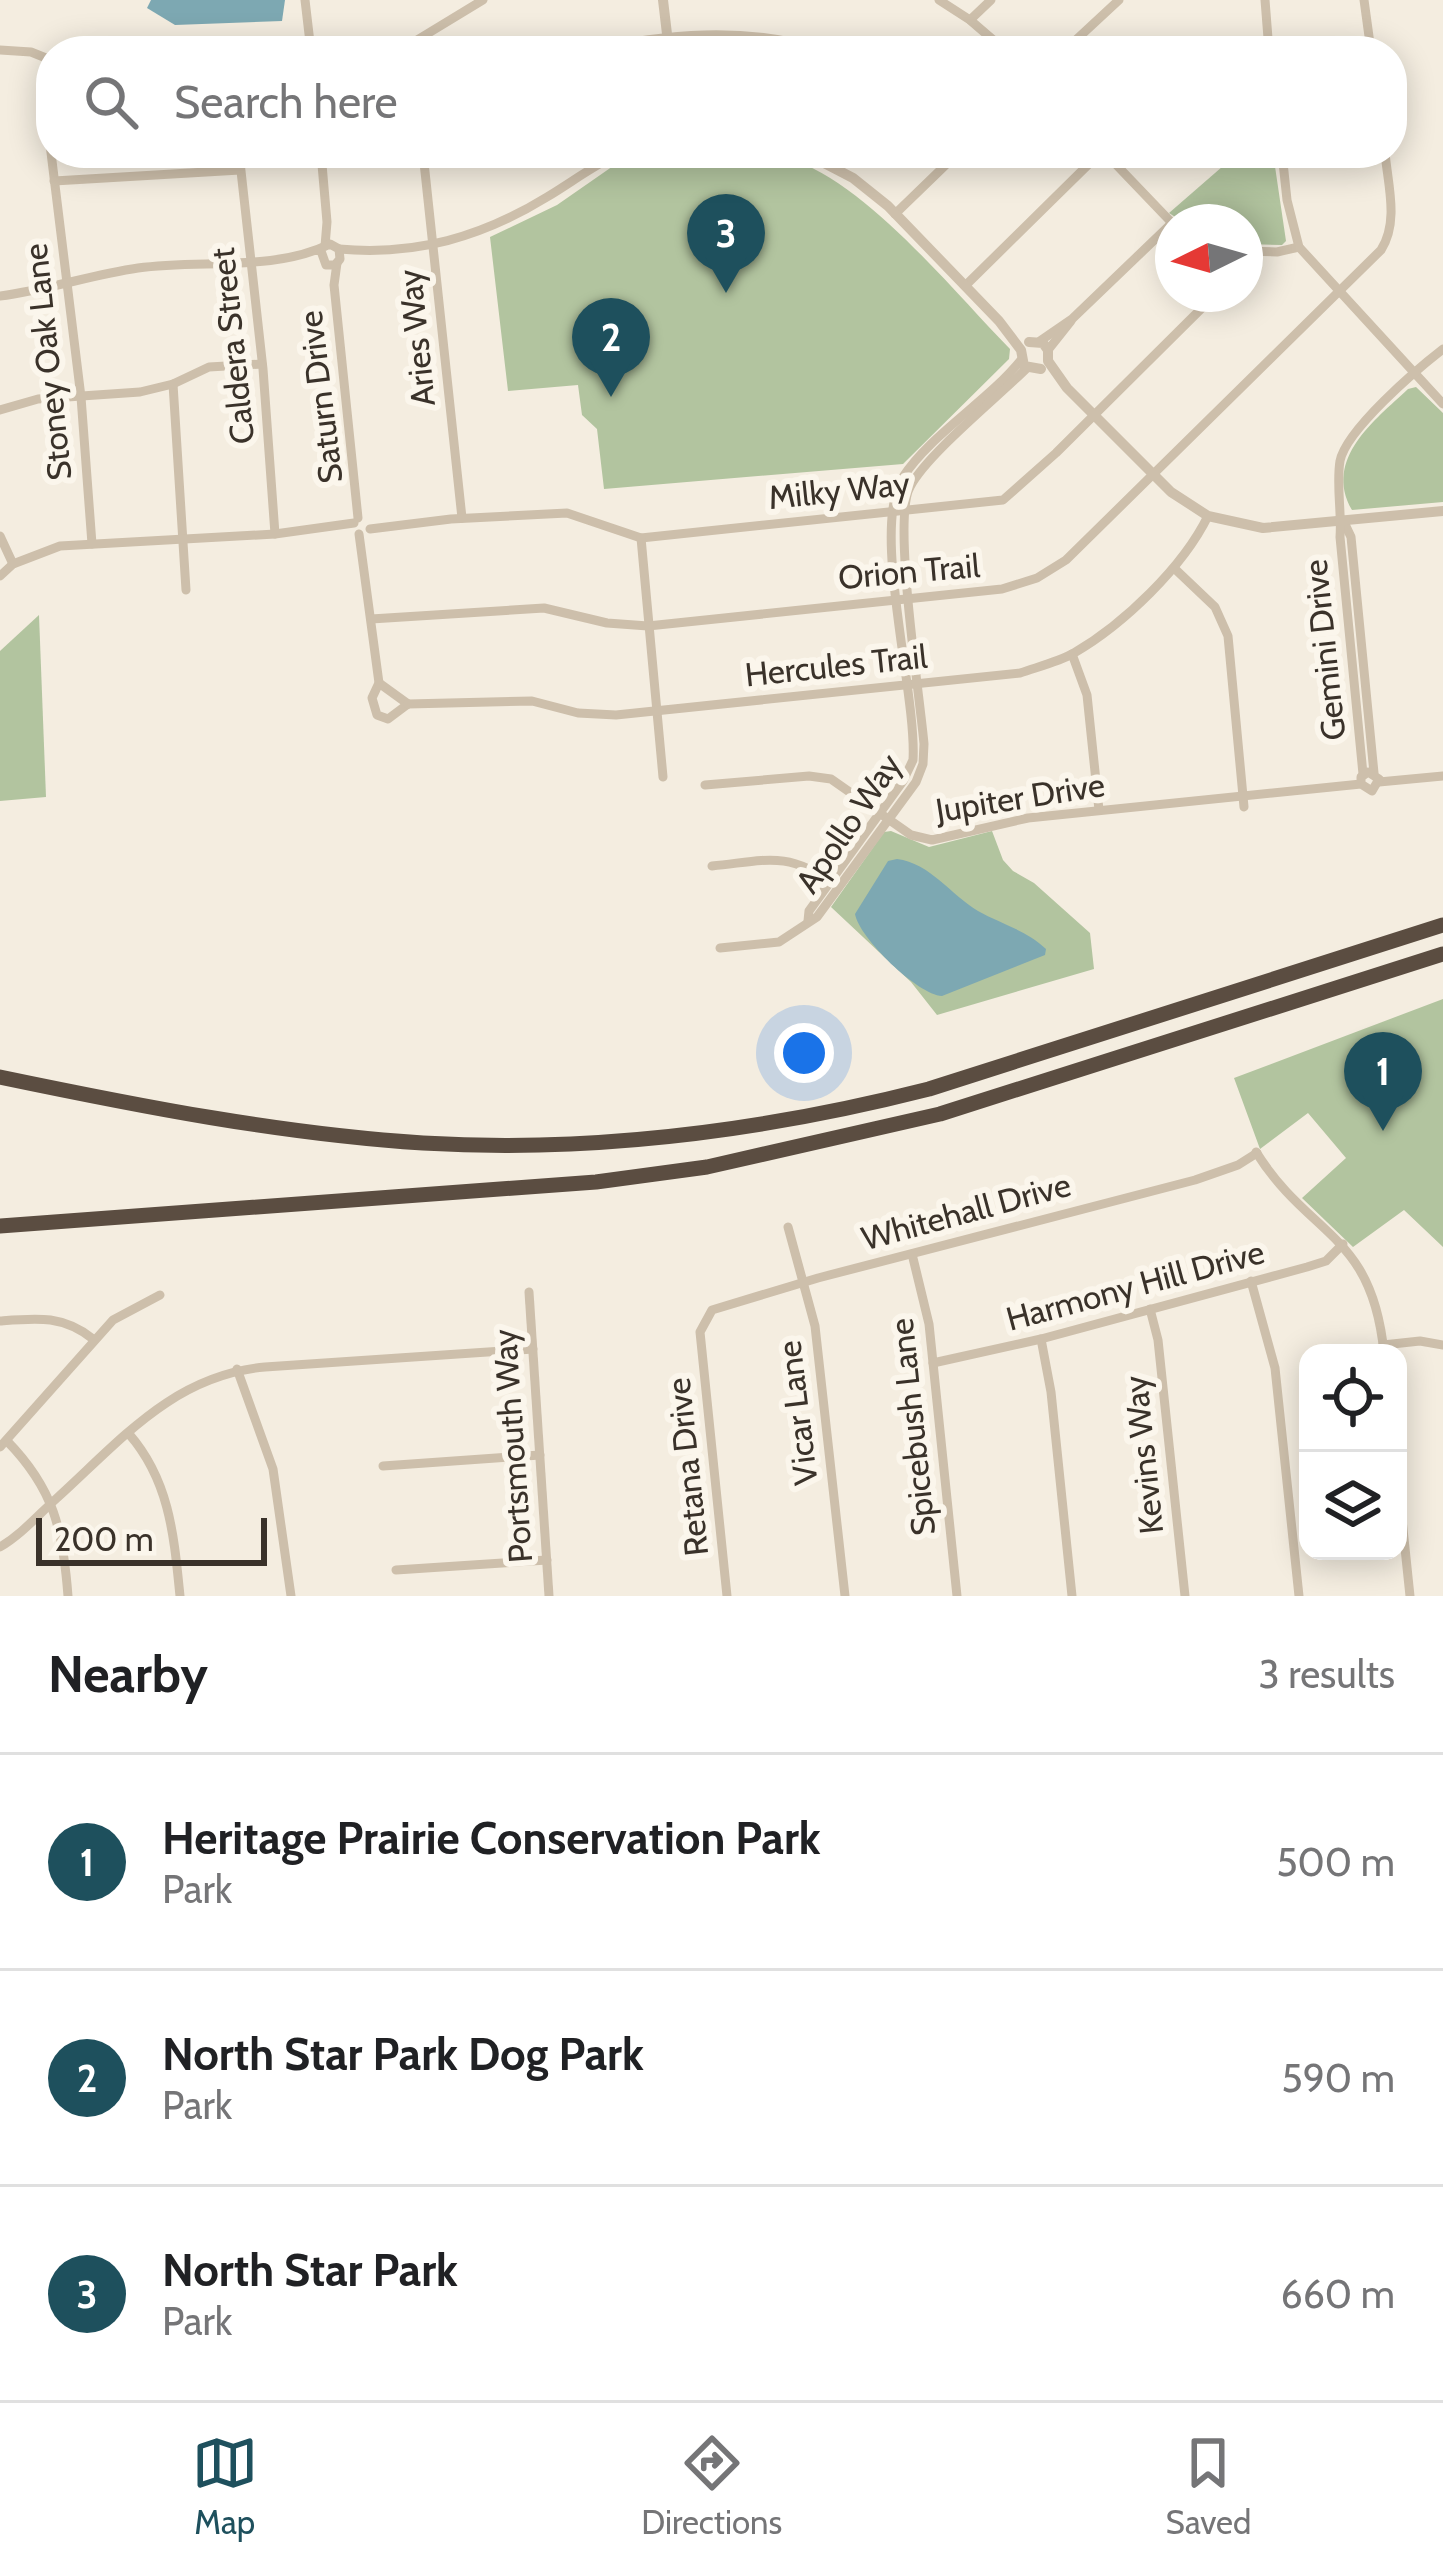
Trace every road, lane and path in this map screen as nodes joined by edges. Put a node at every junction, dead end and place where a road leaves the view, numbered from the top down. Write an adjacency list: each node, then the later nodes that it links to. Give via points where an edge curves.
1 (305, 0): 10 (street)
2 (483, 0): 11 (street)
3 (663, 0): 12 (street)
4 (939, 0): 9 (street)
5 (991, 0): 9 (street)
6 (1119, 0): 16 (street, via 1099,9)
7 (1262, 0): 17 (street)
8 (1364, 0): 18 (street)
9 (970, 20): 15 (street)
10 (309, 36)
11 (426, 36)
12 (667, 36)
13 (706, 36): 14 (street)
14 (757, 36)
15 (989, 36)
16 (1076, 36)
17 (1267, 36)
18 (1369, 36)
19 (0, 50): 20 (street)
20 (36, 54)
21 (52, 168): 32 (street, Stoney Oak Lane)
22 (322, 168): 39 (street, Saturn Drive)
23 (425, 168): 36 (street, Aries Way)
24 (594, 168): 36 (street, via 508,218)
25 (834, 168): 34 (street)
26 (943, 168): 34 (street)
27 (1087, 168): 42 (street)
28 (1118, 168): 33 (street)
29 (1284, 168): 37 (street)
30 (1385, 168): 43 (street, Orion Trail, via 1390,233)
31 (240, 170): 32 (street); 40 (street, Caldera Street)
32 (54, 182): 41 (street, Stoney Oak Lane)
33 (1155, 206)
34 (895, 214): 42 (street)
35 (1155, 239): 47 (street)
36 (434, 246): 39 (street); 59 (street, Aries Way)
37 (1299, 247): 38 (street); 43 (street)
38 (1263, 252)
39 (331, 255): 40 (street); 61 (street, Saturn Drive)
40 (250, 261): 41 (street, via 137,268); 48 (street, Caldera Street)
41 (66, 285): 44 (street); 51 (street, Stoney Oak Lane)
42 (965, 285): 47 (street, via 1020,331)
43 (1338, 293): 49 (street); 55 (street, Orion Trail)
44 (0, 296)
45 (1198, 312): 54 (street, Milky Way)
46 (1443, 349): 49 (street, Gemini Drive)
47 (1034, 355): 54 (street); 56 (street, via 909,469 894,495)
48 (262, 364): 50 (street, via 209,367); 62 (street, Caldera Street)
49 (1414, 375): 52 (street); 60 (street, Gemini Drive, via 1342,453)
50 (173, 384): 51 (street); 65 (street)
51 (82, 397): 53 (street); 66 (street, Stoney Oak Lane)
52 (1443, 404)
53 (0, 410)
54 (1094, 415): 55 (street); 56 (street, Milky Way, via 1008,498)
55 (1153, 472): 58 (street); 71 (street, Orion Trail, via 1066,560 1037,578)
56 (897, 511): 64 (street, Milky Way); 71 (street, Apollo Way)
57 (1443, 511): 60 (street)
58 (1208, 516): 60 (street, via 1263,528); 68 (street, Hercules Trail)
59 (462, 518): 61 (street, Milky Way); 64 (street, Milky Way, via 567,513)
60 (1343, 520): 81 (street, Gemini Drive, via 1351,537)
61 (363, 526): 62 (street, Milky Way); 72 (street, Saturn Drive)
62 (274, 534): 65 (street, Milky Way)
63 (0, 536): 67 (street)
64 (641, 538): 73 (street)
65 (182, 539): 66 (street, Milky Way); 70 (street)
66 (92, 544): 67 (street, Milky Way)
67 (13, 563): 69 (street, Milky Way)
68 (1174, 568): 74 (street, Hercules Trail); 83 (street, via 1215,607 1228,636)
69 (0, 576)
70 (186, 590)
71 (903, 597): 73 (street, Orion Trail); 76 (street, Apollo Way)
72 (371, 620): 73 (street, Orion Trail, via 544,608); 75 (street, Saturn Drive)
73 (648, 626): 78 (street)
74 (1072, 654): 76 (street, Hercules Trail, via 1019,673); 84 (street, via 1088,694)
75 (379, 683): 77 (street); 77 (street, Hercules Trail, via 376,715 388,719)
76 (913, 683): 78 (street, Hercules Trail); 85 (street, Apollo Way, via 913,760)
77 (408, 704): 78 (street, Hercules Trail, via 532,701 595,715)
78 (658, 710): 80 (street)
79 (1443, 776): 81 (street, Jupiter Drive)
80 (663, 777)
81 (1369, 778): 83 (street, Jupiter Drive)
82 (705, 785): 85 (street, Jupiter Drive, via 831,779)
83 (1244, 801): 84 (street, Jupiter Drive)
84 (1099, 810): 85 (street, Jupiter Drive, via 932,840)
85 (884, 816): 87 (street, Apollo Way)
86 (712, 866): 87 (street, via 788,860)
87 (833, 885): 89 (street, Apollo Way, via 808,921 779,942)
88 (1443, 925): 91 (highway, via 929,1089 676,1136 526,1144 370,1139)
89 (720, 948)
90 (1443, 954): 93 (highway, via 960,1108 707,1167)
91 (0, 1077)
92 (788, 1227): 97 (street, Vicar Lane)
93 (0, 1229)
94 (1343, 1244): 95 (street, Whitehall Drive, via 1256,1152 1195,1180); 96 (street, Harmony Hill Drive, via 1326,1261); 105 (street, via 1375,1297)
95 (912, 1254): 97 (street, Whitehall Drive); 109 (street, Spicebush Lane)
96 (1251, 1281): 100 (street, Harmony Hill Drive); 129 (street, via 1275,1368)
97 (801, 1282): 102 (street, Whitehall Drive, via 717,1306); 125 (street, Vicar Lane, via 815,1326)
98 (529, 1292): 108 (street, Portsmouth Way)
99 (160, 1295): 104 (street)
100 (1150, 1309): 103 (street, Harmony Hill Drive); 128 (street, Kevins Way)
101 (0, 1321): 104 (street, via 46,1317)
102 (700, 1332): 124 (street, Retana Drive)
103 (1041, 1339): 109 (street, Harmony Hill Drive); 127 (street)
104 (93, 1340): 112 (street)
105 (1383, 1344)
106 (1406, 1344): 107 (street)
107 (1443, 1345)
108 (533, 1349): 110 (street); 113 (street, Portsmouth Way)
109 (933, 1363): 126 (street, Spicebush Lane)
110 (238, 1369): 111 (street, via 178,1393); 122 (street, via 273,1469)
111 (129, 1434): 115 (street); 121 (street, via 163,1487)
112 (3, 1444): 115 (street)
113 (540, 1455): 114 (street); 117 (street, Portsmouth Way)
114 (383, 1466)
115 (52, 1503): 116 (street); 120 (street)
116 (0, 1547)
117 (547, 1560): 119 (street); 123 (street, Portsmouth Way)
118 (1406, 1560): 130 (street)
119 (396, 1570)
120 (68, 1596)
121 (180, 1596)
122 (291, 1596)
123 (549, 1596)
124 (728, 1596)
125 (845, 1596)
126 (957, 1596)
127 (1072, 1596)
128 (1186, 1596)
129 (1299, 1596)
130 (1410, 1596)

